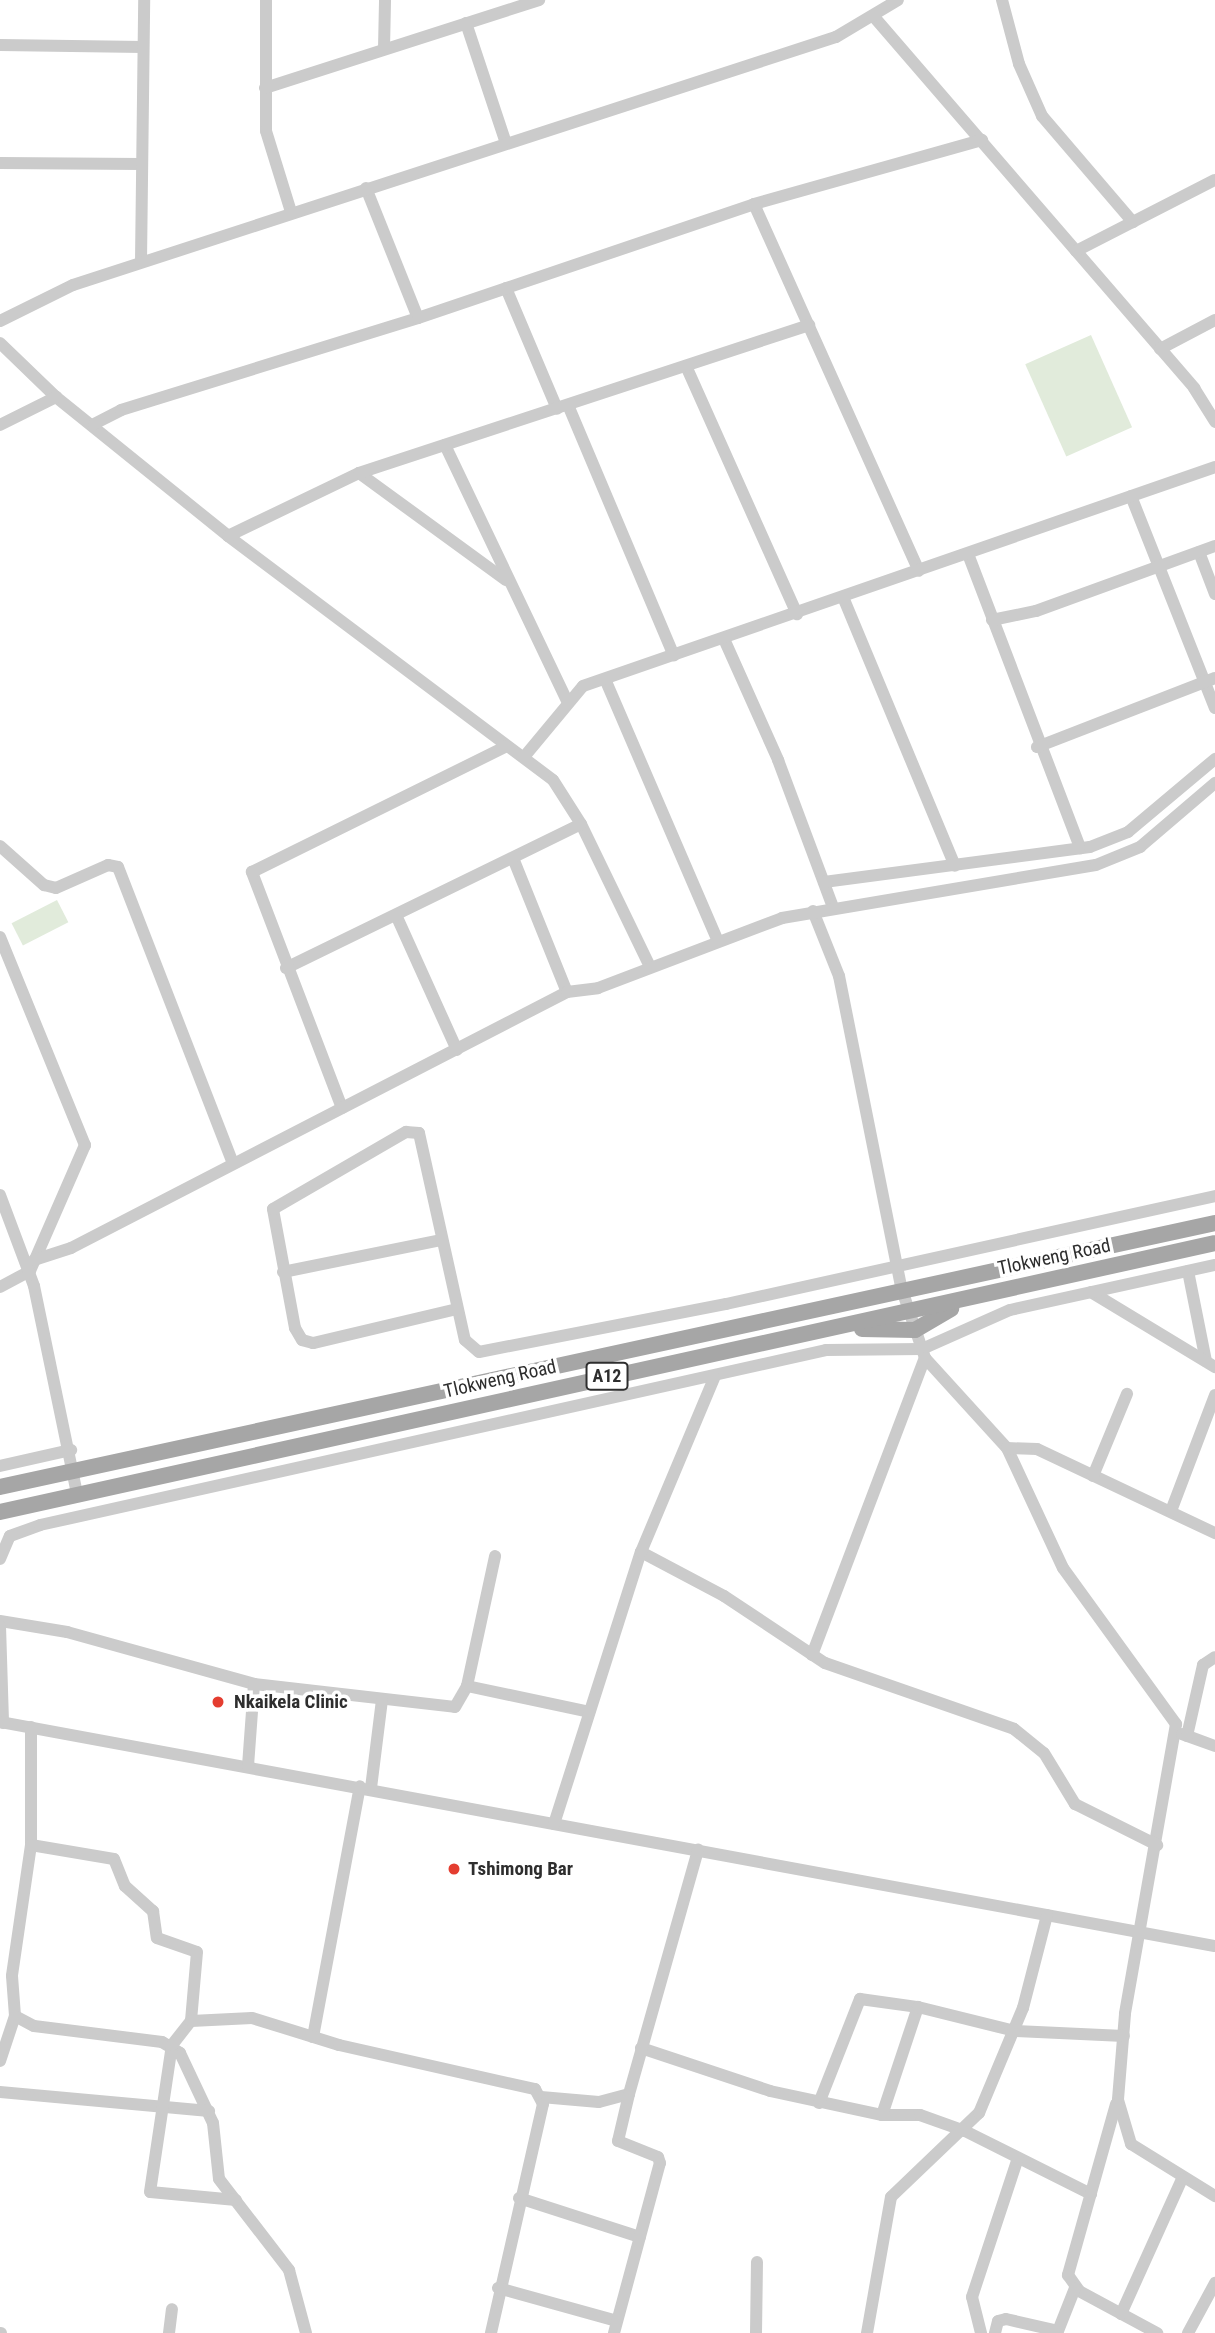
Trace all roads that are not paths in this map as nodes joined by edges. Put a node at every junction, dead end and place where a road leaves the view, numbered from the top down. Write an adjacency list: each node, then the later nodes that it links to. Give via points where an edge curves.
1 (144, 0): 10 (street)
2 (266, 0): 12 (street)
3 (385, 0): 11 (street)
4 (539, 0): 8 (street)
5 (898, 0): 7 (street)
6 (1003, 0): 21 (street, via 1019,64 1042,116)
7 (875, 18): 13 (street); 14 (street, via 821,42)
8 (466, 23): 11 (street); 14 (street)
9 (0, 45): 10 (street)
10 (143, 47): 16 (street)
11 (384, 49): 12 (street)
12 (265, 88): 20 (street, via 267,142)
13 (982, 140): 19 (street); 22 (street)
14 (506, 143): 18 (street)
15 (0, 163): 16 (street)
16 (142, 164): 23 (street)
17 (1215, 180): 21 (street)
18 (366, 188): 20 (street); 25 (street)
19 (754, 204): 24 (street); 28 (street)
20 (291, 212): 23 (street)
21 (1133, 222): 22 (street)
22 (1076, 251): 30 (street)
23 (141, 262): 27 (street, via 59,290)
24 (506, 289): 25 (street); 33 (street)
25 (418, 318): 35 (street, via 121,410)
26 (1215, 320): 30 (street)
27 (0, 321)
28 (809, 325): 31 (street); 46 (street)
29 (0, 343): 32 (street)
30 (1160, 349): 34 (street)
31 (686, 366): 33 (street); 50 (street)
32 (56, 397): 35 (street); 36 (street)
33 (562, 407): 37 (street); 53 (street)
34 (1215, 422)
35 (94, 424): 41 (street)
36 (0, 425)
37 (445, 445): 39 (street); 47 (street)
38 (1215, 467): 40 (street)
39 (359, 473): 41 (street); 47 (street)
40 (1131, 496): 44 (street); 45 (street)
41 (228, 536): 58 (street)
42 (1215, 545): 43 (street)
43 (1199, 552): 45 (street); 48 (street)
44 (968, 554): 46 (street); 51 (street)
45 (1160, 567): 51 (street, via 1036,611); 55 (street)
46 (919, 571): 49 (street)
47 (509, 583): 56 (street)
48 (1215, 594)
49 (843, 597): 50 (street); 67 (street)
50 (797, 614): 52 (street)
51 (992, 620): 59 (street)
52 (724, 639): 53 (street); 68 (street)
53 (674, 656): 54 (street)
54 (605, 679): 56 (street, via 578,689); 73 (street)
55 (1209, 680): 57 (street); 59 (street)
56 (567, 701): 60 (street)
57 (1215, 708)
58 (508, 746): 60 (street); 75 (street, via 253,870)
59 (1037, 747): 65 (street)
60 (524, 757): 63 (street, via 553,780)
61 (1215, 759): 65 (street, via 1128,832)
62 (1215, 783): 69 (street, via 1140,847 1096,865)
63 (580, 824): 66 (street); 74 (street)
64 (0, 846): 79 (street, via 44,885 56,888 108,865 118,867)
65 (1080, 848): 67 (street)
66 (513, 858): 71 (street); 76 (street)
67 (955, 866): 68 (street)
68 (824, 882): 69 (street)
69 (833, 907): 70 (street)
70 (813, 911): 73 (street); 87 (street, via 839,976)
71 (396, 915): 75 (street); 77 (street)
72 (0, 937): 88 (street, via 85,1145)
73 (717, 939): 74 (street)
74 (650, 967): 76 (street, via 598,988)
75 (286, 968): 78 (street)
76 (567, 992): 77 (street)
77 (457, 1050): 78 (street)
78 (342, 1108): 79 (street)
79 (233, 1164): 88 (street)
80 (0, 1195): 83 (street)
81 (1215, 1196): 87 (street)
82 (1215, 1223): 93 (main road, Tlokweng Road / A12)
83 (12, 1226): 84 (street); 88 (street)
84 (0, 1234)
85 (442, 1240): 91 (street); 91 (street, via 422,1138 411,1131 275,1206 272,1218); 96 (street)
86 (1215, 1243): 95 (main road, Tlokweng Road / A12)
87 (899, 1264): 93 (street); 96 (street, via 479,1352 467,1347)
88 (32, 1265): 92 (street); 106 (street)
89 (1215, 1265): 90 (street)
90 (1188, 1270): 94 (street); 101 (street)
91 (283, 1272): 96 (street, via 295,1328 307,1342)
92 (0, 1287)
93 (902, 1290): 97 (street); 108 (main road, Tlokweng Road / A12)
94 (1091, 1292): 100 (street, via 985,1317); 101 (street)
95 (978, 1295): 97 (main road, Tlokweng Road / A12); 99 (main road, via 929,1317)
96 (457, 1309)
97 (907, 1310): 98 (main road, Tlokweng Road / A12); 99 (street)
98 (831, 1329): 99 (main road); 111 (main road, Tlokweng Road / A12)
99 (915, 1330): 100 (street)
100 (924, 1353): 102 (street, via 843,1347); 105 (street); 120 (street)
101 (1210, 1364)
102 (715, 1378): 115 (street); 117 (street, via 40,1525 10,1536)
103 (1128, 1394): 109 (street)
104 (1215, 1395): 113 (street)
105 (1007, 1448): 109 (street, via 1037,1449); 128 (street, via 1063,1568 1167,1706)
106 (71, 1450): 107 (street); 108 (street)
107 (0, 1466)
108 (75, 1470): 110 (main road, Tlokweng Road / A12); 111 (street)
109 (1093, 1476): 113 (street)
110 (0, 1487)
111 (77, 1494): 112 (main road, Tlokweng Road / A12)
112 (0, 1511)
113 (1171, 1511): 114 (street)
114 (1215, 1533)
115 (641, 1552): 120 (street, via 724,1596); 125 (street)
116 (495, 1556): 123 (street)
117 (0, 1559)
118 (0, 1621): 122 (street, via 66,1632)
119 (0, 1626): 126 (street)
120 (812, 1656): 134 (street, via 1014,1729 1044,1753 1075,1804)
121 (1215, 1657): 128 (street, via 1203,1665)
122 (254, 1685): 124 (street); 130 (street)
123 (467, 1686): 124 (street, via 450,1709); 125 (street)
124 (382, 1700): 131 (street)
125 (589, 1712): 132 (street)
126 (1, 1723): 127 (street)
127 (31, 1727): 130 (street); 133 (street)
128 (1182, 1734): 129 (street); 134 (street)
129 (1215, 1746)
130 (248, 1766): 131 (street)
131 (366, 1787): 132 (street); 144 (street)
132 (554, 1824): 135 (street)
133 (31, 1845): 140 (street, via 12,1976); 141 (street, via 114,1859 125,1886 153,1910 157,1938 198,1954)
134 (1157, 1845): 137 (street)
135 (698, 1850): 136 (street); 146 (street)
136 (1047, 1914): 137 (street); 142 (street)
137 (1139, 1932): 138 (street); 143 (street)
138 (1215, 1946)
139 (918, 2007): 142 (street); 152 (street, via 860,1999); 155 (street)
140 (15, 2016): 145 (street, via 33,2026); 147 (street)
141 (191, 2021): 144 (street, via 252,2018); 145 (street)
142 (1015, 2031): 143 (street); 156 (street)
143 (1124, 2036): 151 (street)
144 (313, 2037): 150 (street, via 519,2082)
145 (172, 2045): 153 (street); 154 (street, via 186,2061)
146 (641, 2048): 149 (street); 152 (street)
147 (0, 2061)
148 (0, 2092): 153 (street)
149 (629, 2094): 150 (street, via 599,2102); 163 (street, via 618,2141 658,2157 660,2163)
150 (541, 2097): 161 (street)
151 (1118, 2099): 158 (street, via 1131,2144); 159 (street)
152 (818, 2103): 155 (street)
153 (164, 2107): 154 (street); 162 (street, via 151,2194)
154 (209, 2112): 162 (street, via 216,2172)
155 (882, 2115): 156 (street, via 920,2115)
156 (965, 2131): 157 (street); 175 (street, via 908,2175 891,2197)
157 (1018, 2158): 159 (street); 176 (street, via 972,2297)
158 (1182, 2179): 160 (street); 169 (street)
159 (1091, 2194): 167 (street, via 1068,2274)
160 (1215, 2196)
161 (519, 2198): 163 (street); 166 (street)
162 (236, 2200): 172 (street, via 289,2270)
163 (640, 2237): 170 (street)
164 (757, 2262): 174 (street)
165 (1215, 2283): 179 (street)
166 (498, 2288): 170 (street); 173 (street)
167 (1075, 2288): 169 (street); 177 (street, via 1058,2331 1006,2319 998,2320)
168 (173, 2309): 171 (street)
169 (1121, 2314): 178 (street)
170 (616, 2327)
171 (169, 2333)
172 (306, 2333)
173 (491, 2333)
174 (756, 2333)
175 (867, 2333)
176 (981, 2333)
177 (995, 2333)
178 (1157, 2333)
179 (1188, 2333)

